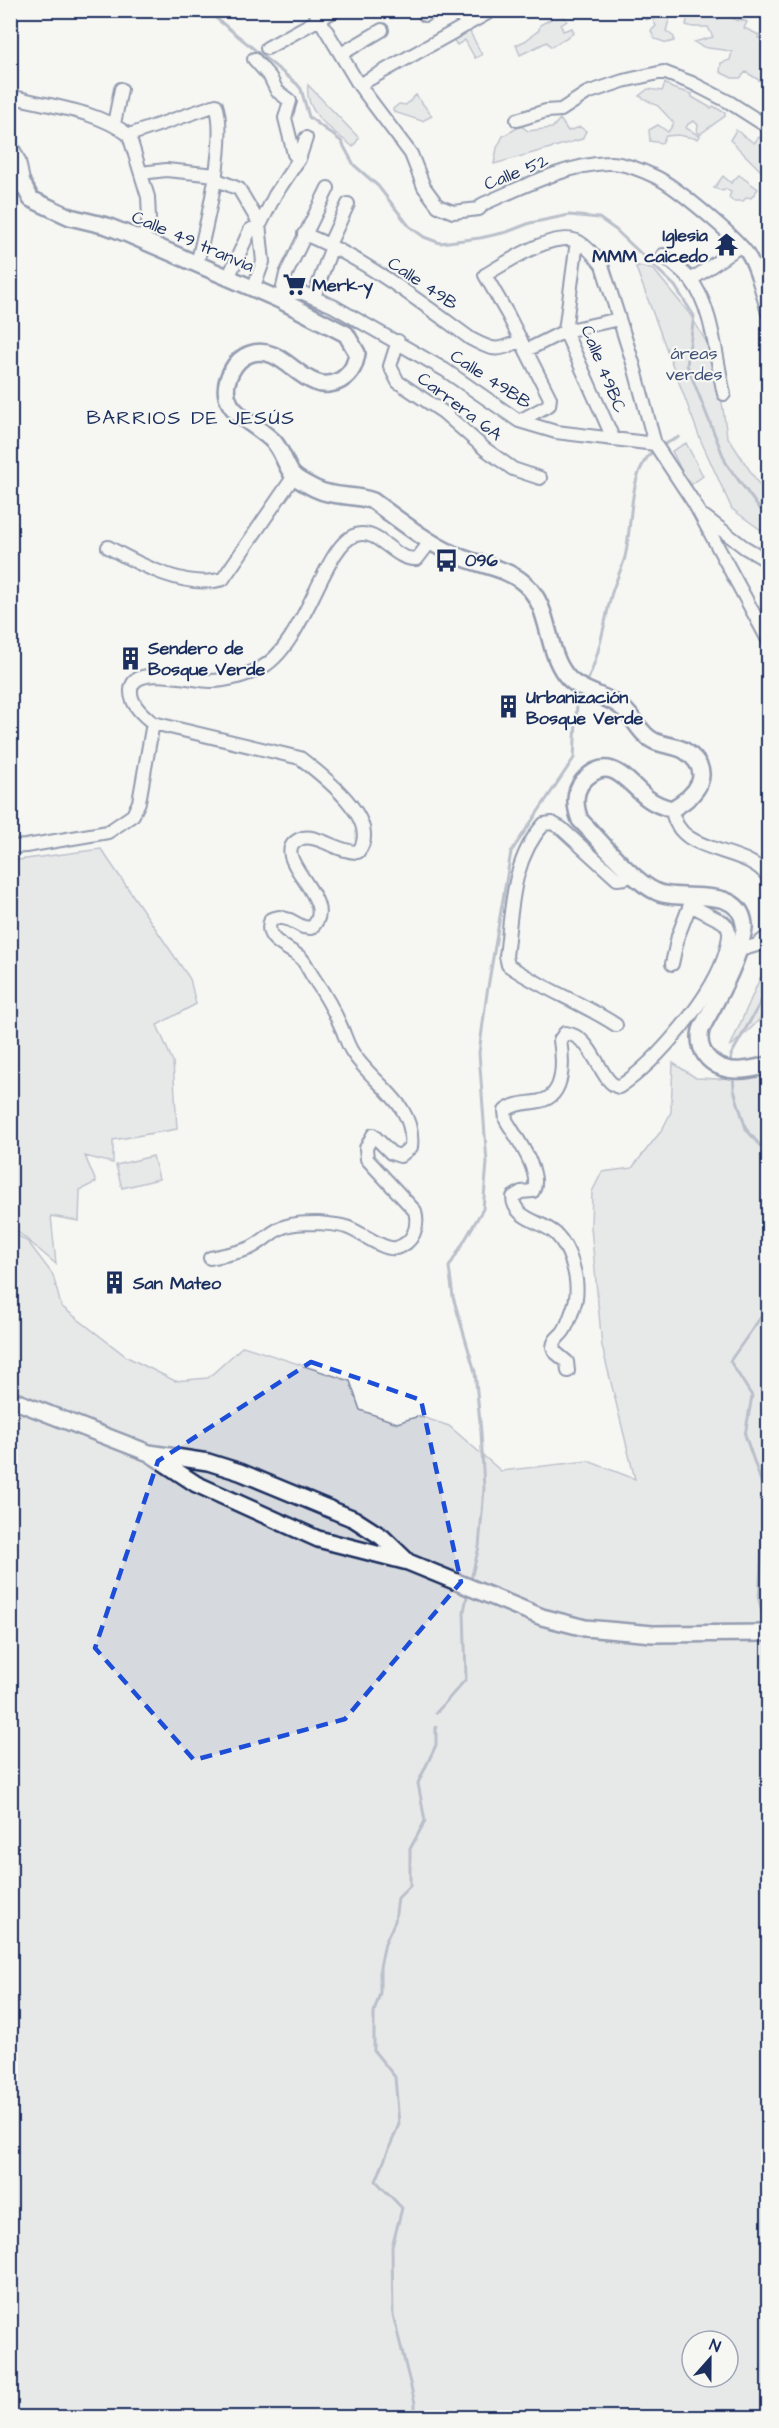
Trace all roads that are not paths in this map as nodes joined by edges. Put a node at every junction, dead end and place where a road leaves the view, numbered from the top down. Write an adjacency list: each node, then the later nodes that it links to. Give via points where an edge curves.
1 (336, 10): 4 (street)
2 (458, 10): 5 (street)
3 (493, 10): 5 (street)
4 (316, 15): 7 (street); 8 (street, Calle 52)
5 (467, 25): 10 (street)
6 (382, 30): 8 (street)
7 (267, 48)
8 (341, 54): 10 (street, Calle 52)
9 (254, 59): 19 (street, via 277,91 290,101 285,118 294,154)
10 (358, 86): 31 (street, Calle 52, via 411,154 424,187 438,206 453,212 479,209 530,184 610,162 657,177)
11 (121, 89): 14 (street)
12 (10, 96): 14 (street, via 81,111)
13 (517, 120): 15 (street, via 561,110 586,93 663,72 692,82)
14 (114, 124): 16 (street)
15 (768, 127)
16 (129, 135): 21 (street); 22 (street, via 216,105 220,126)
17 (306, 138): 19 (street)
18 (10, 142): 23 (street)
19 (299, 159): 26 (street)
20 (10, 168): 23 (main road, Calle 49 tranvia)
21 (141, 173): 22 (street, via 166,170); 28 (street, via 149,218)
22 (216, 177): 26 (street, via 239,189); 33 (street)
23 (25, 188): 28 (main road, Calle 49 tranvia, via 31,199 51,209)
24 (328, 188): 27 (street)
25 (348, 204): 30 (street)
26 (259, 223): 34 (street, via 250,230); 36 (street, via 264,262)
27 (304, 234): 30 (street, Calle 49B); 38 (street, via 286,274)
28 (143, 241): 33 (main road, Calle 49 tranvia)
29 (577, 241): 40 (street, via 602,265); 41 (street, Calle 49BC); 43 (street, Calle 49BB, via 558,240 537,246 485,275)
30 (330, 245): 37 (street); 43 (street, Calle 49B, via 471,339 503,349)
31 (740, 246): 35 (street); 39 (street, Calle 52, via 747,254)
32 (663, 255): 35 (street)
33 (197, 264): 34 (main road, Calle 49 tranvia)
34 (228, 278): 36 (main road, Calle 49 tranvia)
35 (691, 280): 44 (street, via 707,315)
36 (253, 289): 38 (main road, Calle 49 tranvia)
37 (314, 297): 38 (street, Calle 49BB, via 291,293); 42 (street, Calle 49BB)
38 (280, 300): 48 (main road, Calle 49 tranvia, via 346,334 357,353 355,365 338,382 315,382 267,353 246,355 228,378 229,403 238,416 276,444)
39 (768, 313)
40 (619, 319): 41 (street, Calle 49B); 47 (street)
41 (566, 331): 43 (street, Calle 49B); 46 (street, Calle 49BC)
42 (398, 341): 45 (street, Calle 49BB); 49 (street, Carrera 6A, via 390,366 398,382 443,412 513,469)
43 (524, 345): 45 (street, Calle 49BB, via 550,398 549,405)
44 (724, 393)
45 (519, 421): 46 (street, Calle 49BB, via 556,432)
46 (613, 438): 47 (street, Calle 49BB)
47 (657, 448): 50 (street)
48 (294, 476): 51 (main road, via 322,492 373,501); 52 (street, via 223,579 198,580 160,573)
49 (540, 478)
50 (699, 513): 53 (street); 54 (street)
51 (430, 542): 55 (street, via 417,559 406,560 368,534 349,537 336,551 293,634 260,669 210,681 165,675 136,680 131,686 131,697); 56 (main road, via 525,584 538,600 566,676 622,707 646,736 683,750 695,760 701,769 695,793)
52 (108, 547)
53 (768, 561)
54 (768, 640)
55 (153, 723): 57 (street, via 139,802 133,815 108,832); 66 (street, via 300,758 359,817 365,830 358,852 348,853 316,839 302,838 293,843 294,867 317,901 316,923 311,928 279,917 271,919 269,933 302,958 363,1068 404,1109 412,1136 411,1147 400,1156 373,1135 366,1148 367,1159 415,1211 415,1233 399,1247 385,1246 347,1227 301,1224 279,1229 247,1249)
56 (672, 809): 58 (main road, via 647,798 622,773 608,769 591,773 581,783 576,794 580,820); 59 (street, via 677,825 694,840 753,861)
57 (10, 847)
58 (631, 872): 60 (main road, via 658,893); 64 (street, via 626,878 617,879 561,828 544,824 526,849 517,875 506,956 508,965 525,977)
59 (768, 877)
60 (692, 901): 62 (main road, via 713,897 739,911 744,925); 63 (street); 67 (street, via 727,925 730,934 721,966 675,1035 619,1087 605,1076 598,1059 578,1037 565,1033 560,1040 562,1065 554,1093 544,1100 510,1107 504,1114 533,1168 536,1182 533,1191 513,1197 514,1207 560,1238 574,1274 575,1303 564,1332 553,1347 567,1362)
61 (768, 936): 62 (street, via 758,945)
62 (740, 950): 65 (main road, via 701,1030 700,1046 718,1067 734,1071)
63 (672, 964)
64 (616, 1025)
65 (768, 1065)
66 (210, 1258)
67 (568, 1371)
68 (10, 1399): 69 (main road)
69 (147, 1453): 70 (main road); 72 (main road)
70 (189, 1459): 71 (main road); 72 (main road)
71 (208, 1462): 72 (main road, via 202,1479); 73 (main road)
72 (190, 1480): 75 (main road, via 318,1539)
73 (366, 1525): 74 (main road); 75 (main road, via 356,1538)
74 (382, 1537): 75 (main road, via 374,1547); 76 (main road)
75 (360, 1549): 76 (main road)
76 (412, 1563): 77 (main road, via 532,1613 585,1628 653,1634)
77 (768, 1633)

